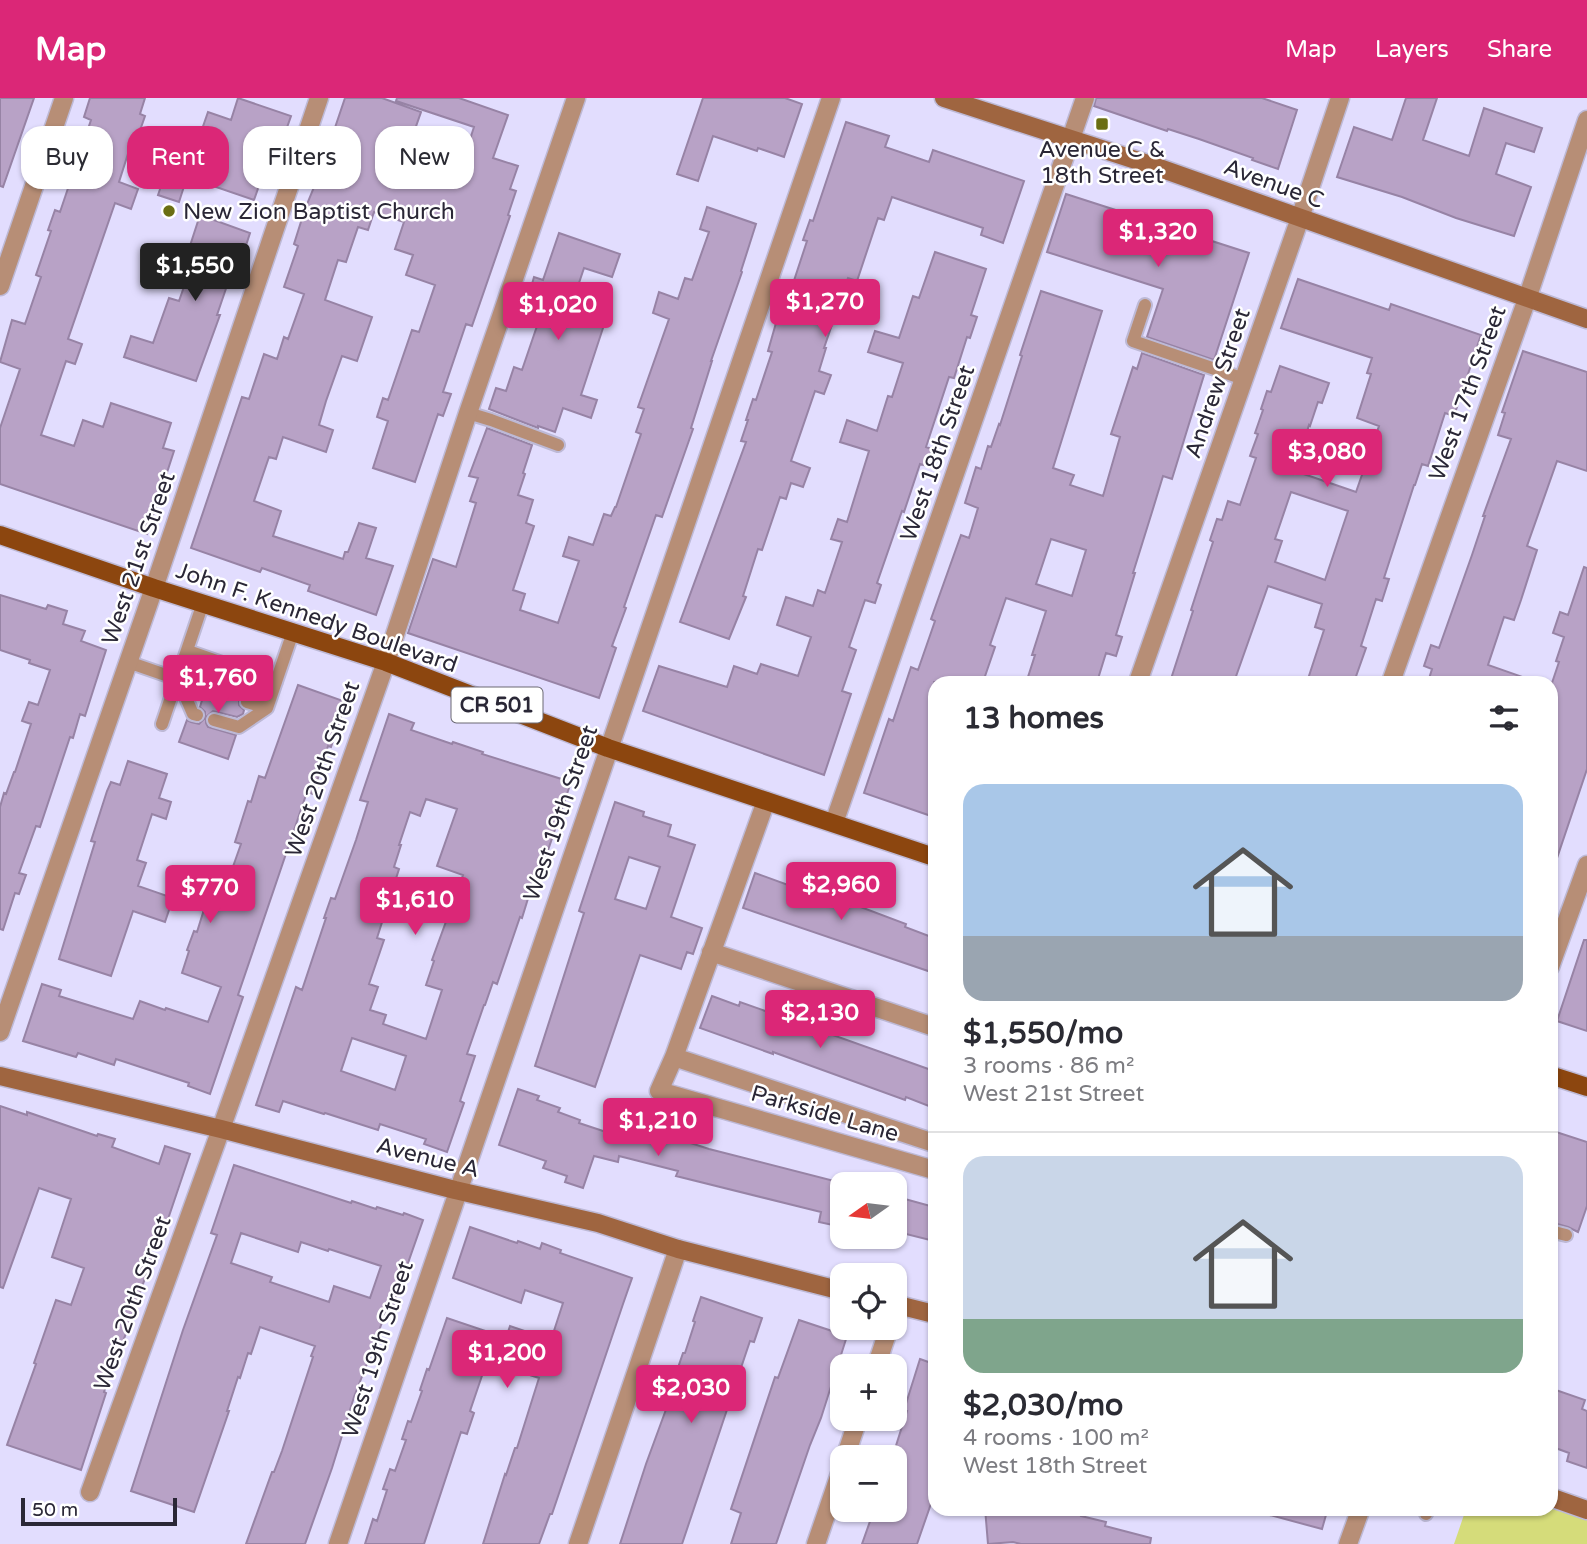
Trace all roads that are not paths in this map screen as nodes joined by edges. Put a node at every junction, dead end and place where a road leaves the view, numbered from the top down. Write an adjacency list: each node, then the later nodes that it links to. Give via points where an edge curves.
1 (64, 98): 11 (street)
2 (319, 98): 19 (street, West 21st Street)
3 (576, 98): 16 (street, West 20th Street)
4 (831, 98): 35 (street, West 19th Street)
5 (944, 98): 9 (street, Avenue C)
6 (1085, 98): 9 (street, West 18th Street)
7 (1340, 98): 10 (street, Andrew Street)
8 (1587, 120): 12 (street, West 17th Street)
9 (1072, 138): 10 (street, Avenue C); 37 (street, West 18th Street)
10 (1300, 218): 12 (street, Avenue C); 15 (street, Andrew Street)
11 (0, 286)
12 (1527, 299): 14 (street, Avenue C); 26 (street, West 17th Street)
13 (1145, 305): 15 (lane, via 1133,341)
14 (1587, 319)
15 (1244, 379): 25 (street, Andrew Street)
16 (468, 413): 17 (lane); 24 (street, West 20th Street)
17 (558, 445)
18 (0, 535): 19 (main road, John F. Kennedy Boulevard / CR 501)
19 (154, 588): 20 (main road, John F. Kennedy Boulevard / CR 501); 23 (street, West 21st Street)
20 (203, 603): 21 (main road, John F. Kennedy Boulevard / CR 501); 22 (lane)
21 (293, 632): 24 (main road, John F. Kennedy Boulevard / CR 501); 28 (lane)
22 (188, 651): 27 (lane); 28 (lane)
23 (128, 662): 27 (lane); 43 (street, West 21st Street)
24 (386, 662): 35 (main road, John F. Kennedy Boulevard / CR 501); 48 (street, West 20th Street)
25 (1140, 676)
26 (1393, 676)
27 (178, 679): 29 (lane); 32 (lane); 34 (lane)
28 (276, 682): 31 (lane)
29 (206, 689)
30 (247, 702): 31 (lane)
31 (267, 708): 33 (lane, via 239,727)
32 (197, 715)
33 (214, 720)
34 (162, 724)
35 (608, 748): 36 (main road, John F. Kennedy Boulevard / CR 501); 51 (street, West 19th Street)
36 (765, 801): 37 (main road, John F. Kennedy Boulevard / CR 501); 41 (street, Parkside Lane)
37 (834, 823): 38 (main road, John F. Kennedy Boulevard / CR 501)
38 (928, 856)
39 (1587, 865): 40 (street)
40 (1558, 945)
41 (711, 952): 42 (street); 44 (street, Parkside Lane)
42 (928, 1025)
43 (0, 1032)
44 (674, 1057): 49 (street, Parkside Lane); 50 (street, Parkside Lane, via 659,1091)
45 (0, 1076): 48 (street, Avenue A)
46 (1558, 1078): 47 (main road)
47 (1587, 1087)
48 (221, 1129): 51 (street, Avenue A); 58 (street, West 20th Street)
49 (928, 1141)
50 (928, 1168)
51 (455, 1190): 54 (street, Avenue A, via 598,1223); 63 (street, West 19th Street)
52 (1558, 1233): 53 (lane)
53 (1566, 1235)
54 (678, 1249): 55 (street, Avenue A); 64 (street)
55 (830, 1288)
56 (907, 1310): 57 (street)
57 (928, 1313)
58 (90, 1492)
59 (1558, 1500): 61 (street)
60 (830, 1503): 65 (street)
61 (1587, 1510)
62 (1358, 1516): 66 (street)
63 (338, 1544)
64 (578, 1544)
65 (816, 1544)
66 (1348, 1544)

